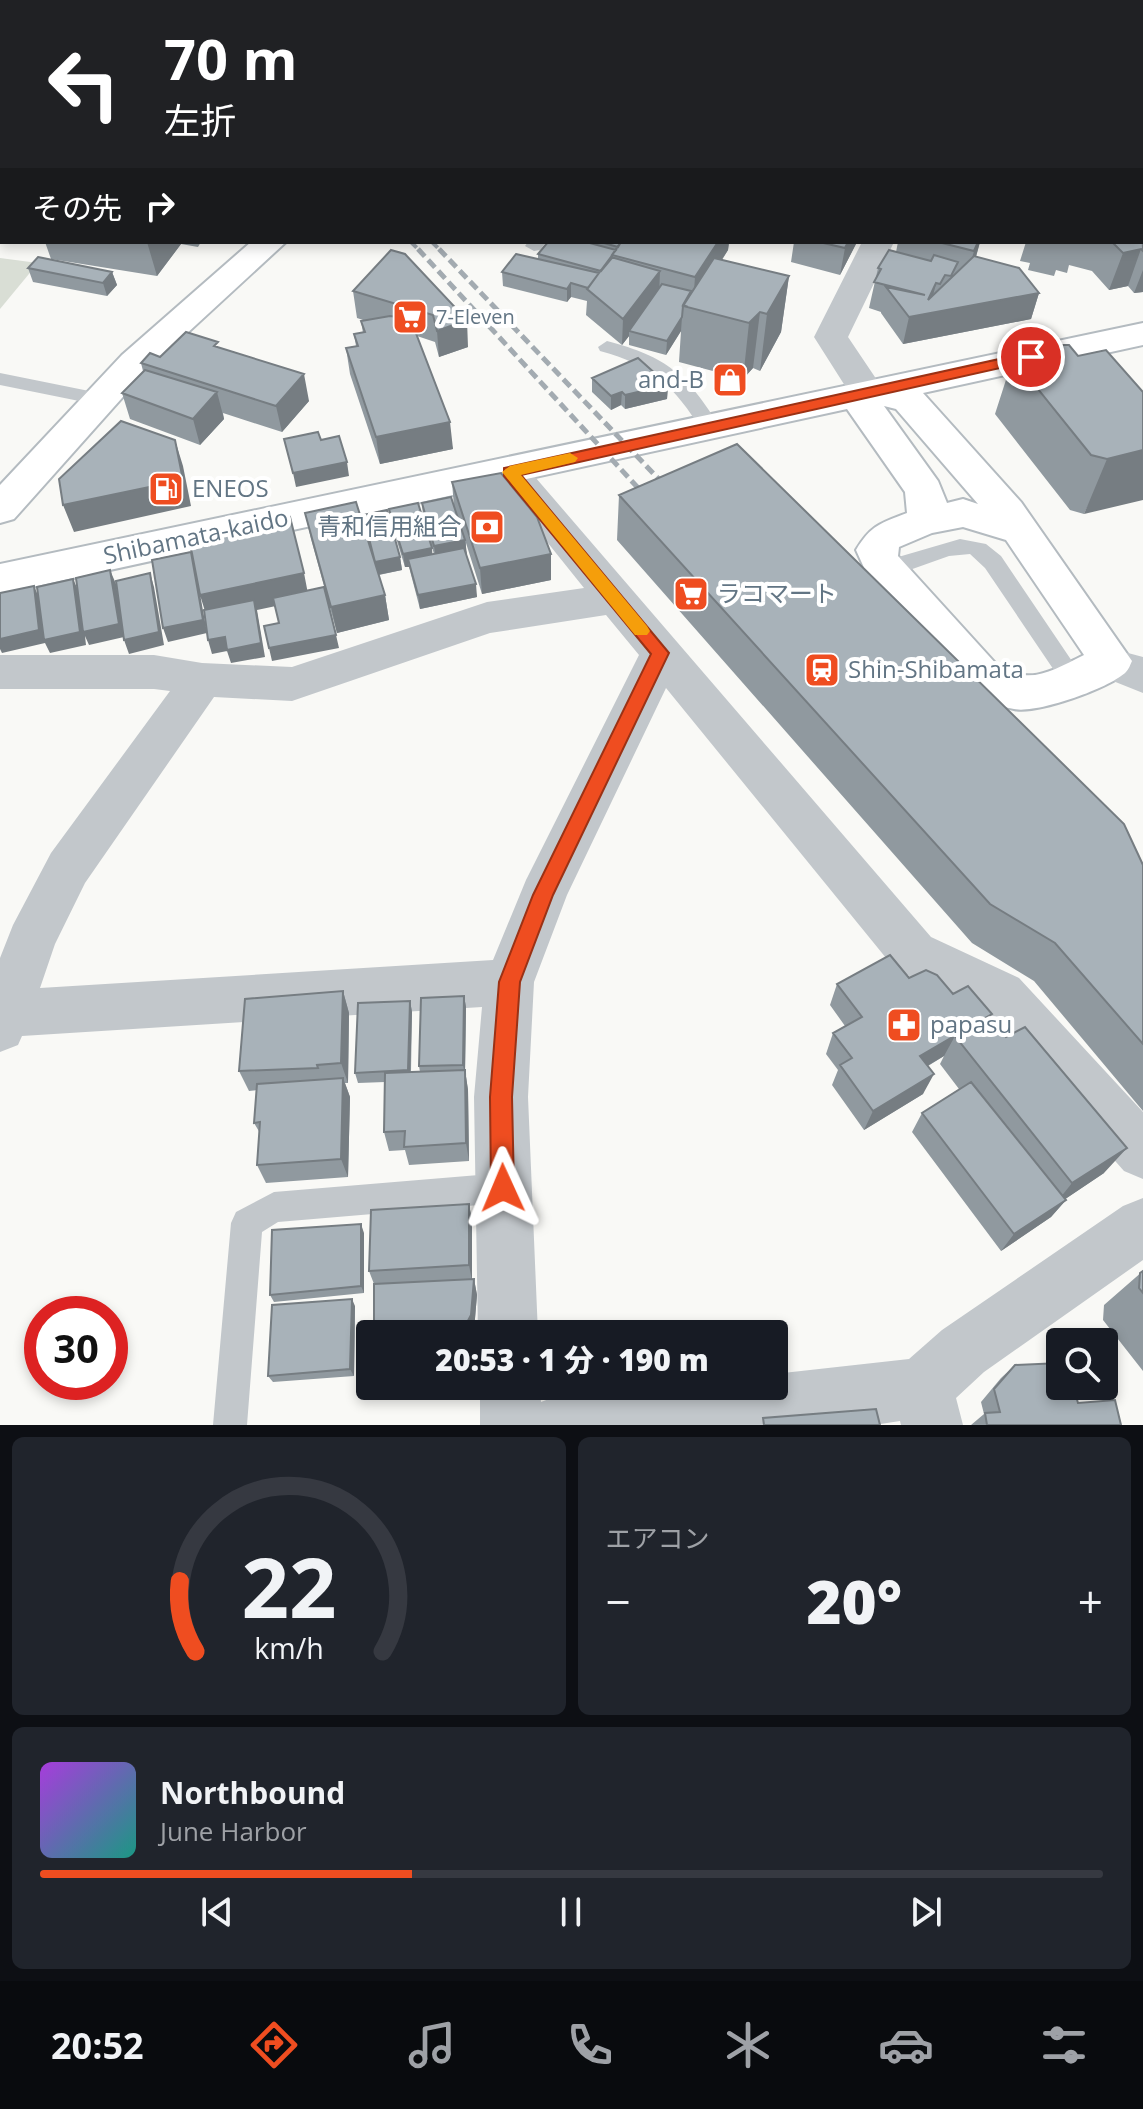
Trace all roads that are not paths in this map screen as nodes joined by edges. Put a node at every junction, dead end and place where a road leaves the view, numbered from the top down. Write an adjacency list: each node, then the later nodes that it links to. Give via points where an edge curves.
1 (268, 244): 7 (street)
2 (877, 244): 6 (street, via 831,330)
3 (1143, 334): 6 (street, Shibamata-kaido)
4 (607, 347): 8 (lane, via 652,364 693,402)
5 (0, 379): 7 (lane)
6 (867, 392): 8 (street, Shibamata-kaido); 11 (street, via 865,411 924,490); 12 (street, via 908,399)
7 (99, 399): 10 (street)
8 (710, 427): 9 (street, Shibamata-kaido)
9 (510, 472): 14 (street, Shibamata-kaido); 15 (street)
10 (0, 509)
11 (924, 521): 12 (street, via 963,513); 13 (street, via 885,537 876,550)
12 (1020, 530): 17 (street)
13 (891, 575): 19 (street, via 996,688 1015,695 1038,694); 19 (lane, via 896,566 952,548 978,549 993,562)
14 (0, 579)
15 (613, 599): 16 (street); 20 (street, via 487,618 292,684)
16 (661, 653): 21 (street, via 543,895); 23 (street, via 913,953 1001,995)
17 (1128, 669): 19 (street)
18 (0, 672): 20 (street, via 154,672)
19 (1072, 679)
20 (202, 680): 22 (street, via 68,868 31,941)
21 (509, 982): 22 (street); 24 (street, via 501,1097)
22 (1, 1018)
23 (1143, 1152)
24 (503, 1188): 26 (street); 29 (lane, via 274,1207 247,1223)
25 (1143, 1226): 28 (street, via 963,1351)
26 (508, 1320)
27 (510, 1400): 30 (street)
28 (928, 1406): 31 (street, via 864,1396)
29 (230, 1425)
30 (511, 1425)
31 (560, 1425)

